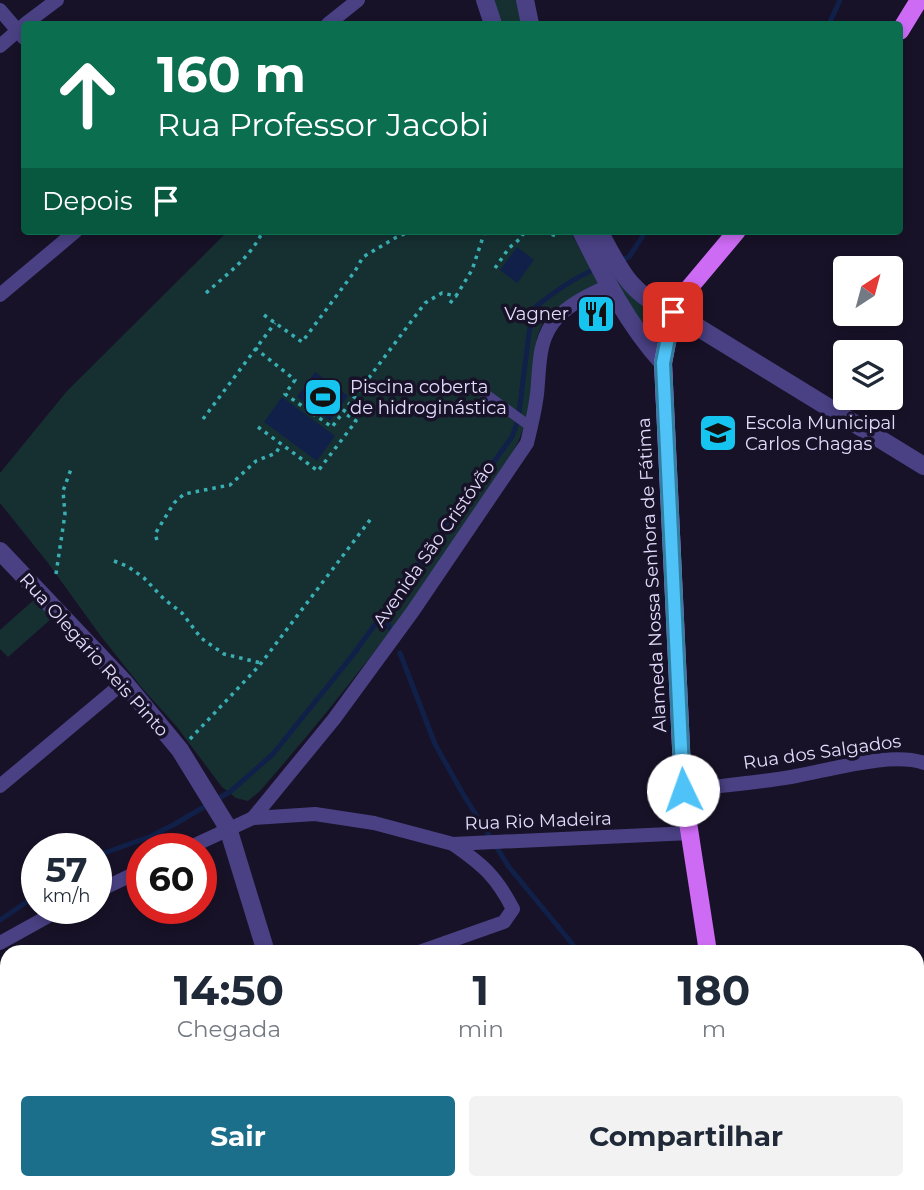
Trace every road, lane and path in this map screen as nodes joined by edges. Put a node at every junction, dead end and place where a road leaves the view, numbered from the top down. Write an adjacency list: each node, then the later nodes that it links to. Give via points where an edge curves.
1 (57, 0): 7 (street)
2 (358, 0): 8 (street)
3 (485, 0): 9 (street)
4 (525, 0): 10 (street)
5 (919, 0): 11 (main road)
6 (0, 10): 12 (street)
7 (33, 21)
8 (332, 21)
9 (492, 21)
10 (529, 21)
11 (903, 26)
12 (21, 28)
13 (21, 31): 14 (street)
14 (0, 46)
15 (71, 235): 26 (street)
16 (261, 235): 25 (path, via 240,265)
17 (400, 235): 31 (path, via 363,257 302,342)
18 (484, 235): 27 (path, via 472,270)
19 (523, 235): 23 (path)
20 (584, 235): 24 (street)
21 (601, 235): 24 (street)
22 (734, 235): 29 (main road)
23 (495, 268)
24 (608, 270): 29 (street, via 656,306); 33 (street, via 640,335); 38 (street, Avenida São Cristóvão, via 590,294 558,317 545,336)
25 (206, 293)
26 (0, 295)
27 (456, 296): 28 (path); 35 (path, via 442,293 425,303)
28 (450, 303)
29 (673, 312): 33 (main road, Alameda Nossa Senhora de Fátima); 40 (street)
30 (264, 314): 31 (path)
31 (275, 323): 32 (path)
32 (255, 348): 35 (path, via 295,380 285,394 332,428); 36 (path)
33 (663, 363): 52 (main road, Alameda Nossa Senhora de Fátima)
34 (476, 387): 38 (street)
35 (343, 412): 39 (path, via 356,421 318,471)
36 (203, 419)
37 (258, 427): 39 (path)
38 (531, 427): 53 (street, Avenida São Cristóvão, via 527,443 412,611 334,719)
39 (281, 444): 43 (path, via 276,453 256,461 230,485 184,494 161,521)
40 (924, 466)
41 (71, 469): 46 (path, via 63,491 65,514)
42 (373, 516): 47 (path)
43 (157, 540)
44 (0, 551): 48 (street, Rua Olegário Reis Pinto)
45 (114, 561): 47 (path, via 144,578 183,613 201,638 224,654)
46 (56, 573)
47 (261, 663): 49 (path)
48 (124, 682): 51 (street); 54 (street, Rua Olegário Reis Pinto, via 180,750)
49 (188, 742)
50 (924, 763): 52 (street, Rua dos Salgados, via 910,758)
51 (0, 786)
52 (683, 790): 55 (main road, Alameda Nossa Senhora de Fátima)
53 (253, 818): 54 (street, Rua Rio Madeira); 57 (street, Rua Rio Madeira, via 315,814 374,823)
54 (228, 828): 56 (street, Rua Rio Madeira); 60 (street, Rua Olegário Reis Pinto)
55 (691, 833): 57 (street, Rua Rio Madeira); 62 (main road, Alameda Nossa Senhora de Fátima)
56 (217, 834)
57 (453, 844): 61 (street, via 482,864 513,909 504,922)
58 (34, 924): 59 (street)
59 (0, 943)
60 (264, 945)
61 (439, 945)
62 (707, 945)

